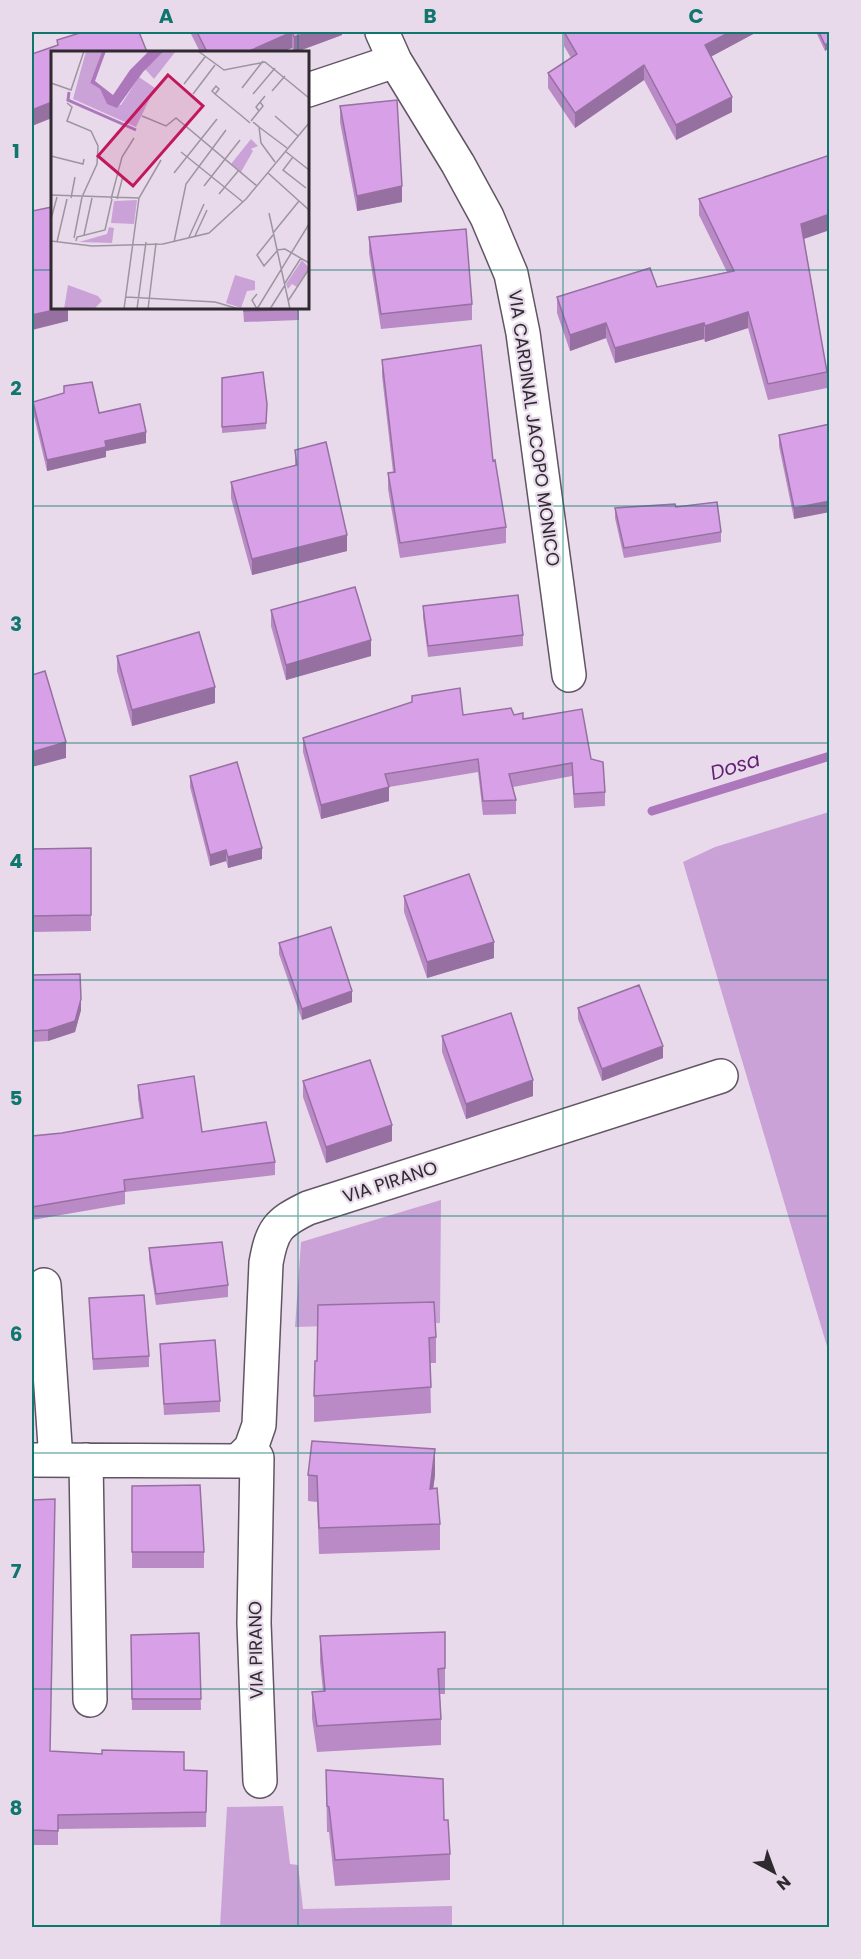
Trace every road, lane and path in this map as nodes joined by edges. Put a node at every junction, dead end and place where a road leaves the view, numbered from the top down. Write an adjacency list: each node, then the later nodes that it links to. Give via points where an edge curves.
1 (382, 32): 2 (street, VIA CARDINAL JACOPO MONICO)
2 (395, 61): 3 (street); 4 (street, VIA CARDINAL JACOPO MONICO, via 487,217 511,274 523,333)
3 (309, 90)
4 (569, 675)
5 (721, 1076): 7 (street, VIA PIRANO, via 308,1208 280,1225 270,1241 266,1263 259,1425)
6 (44, 1285): 8 (street)
7 (251, 1448): 8 (street, via 238,1461); 10 (street, VIA PIRANO, via 256,1458 254,1623)
8 (58, 1460): 9 (street)
9 (90, 1700)
10 (260, 1781)

